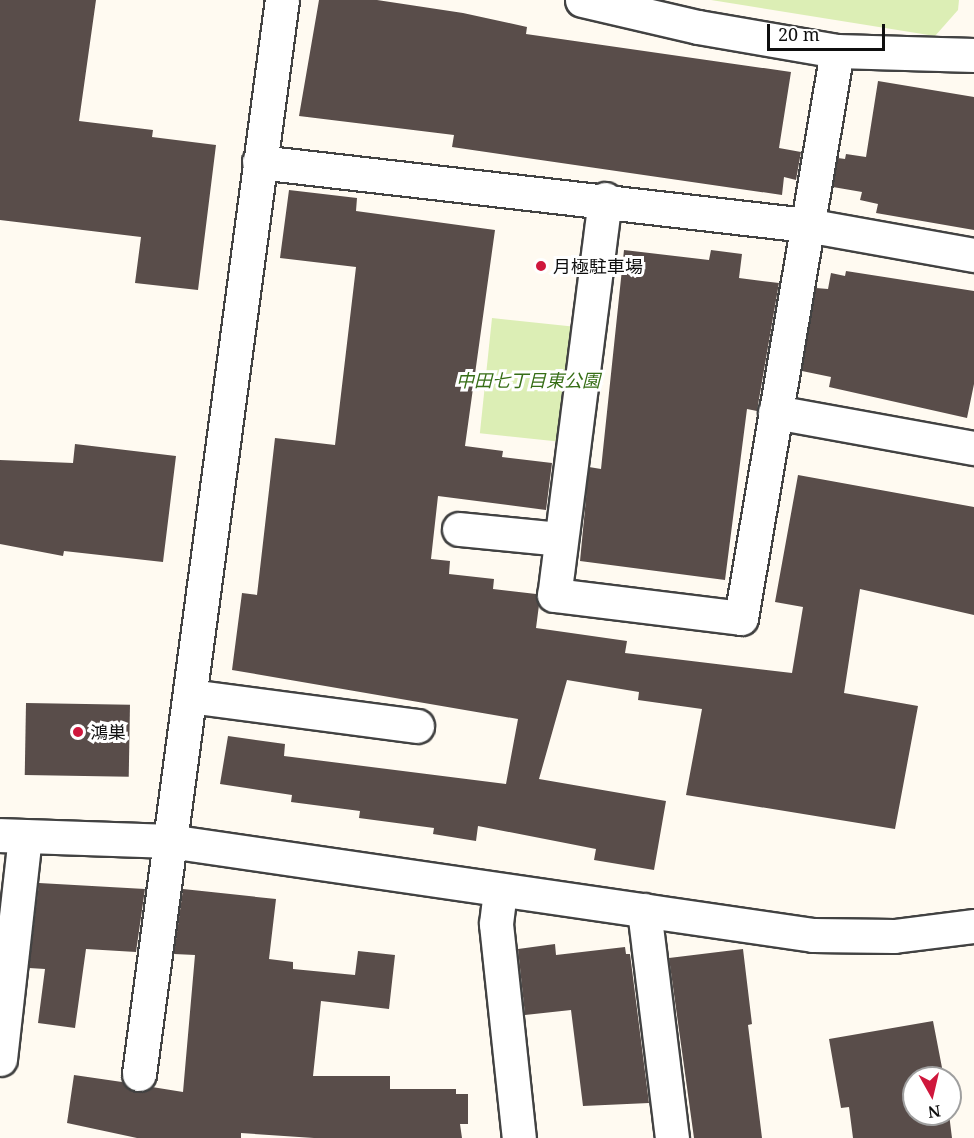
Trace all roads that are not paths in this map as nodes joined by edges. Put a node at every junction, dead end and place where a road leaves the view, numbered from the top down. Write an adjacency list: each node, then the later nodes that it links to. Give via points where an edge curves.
1 (282, 0): 5 (street)
2 (582, 0): 3 (street, via 698,27)
3 (837, 51): 4 (street); 7 (street)
4 (974, 55)
5 (258, 162): 6 (street); 13 (street)
6 (605, 199): 7 (street); 12 (street)
7 (806, 225): 8 (street); 9 (street)
8 (974, 255)
9 (775, 412): 10 (street); 12 (street, via 741,618 554,595)
10 (974, 448)
11 (459, 529): 12 (street)
12 (561, 539)
13 (190, 696): 14 (street); 16 (street)
14 (417, 726)
15 (13, 836): 16 (street); 20 (street)
16 (169, 842): 17 (street, via 389,871); 21 (street)
17 (500, 891): 18 (street); 22 (street, via 496,924)
18 (644, 910): 19 (street, via 813,935 894,936); 23 (street)
19 (974, 926)
20 (0, 1059)
21 (139, 1074)
22 (519, 1138)
23 (672, 1138)

